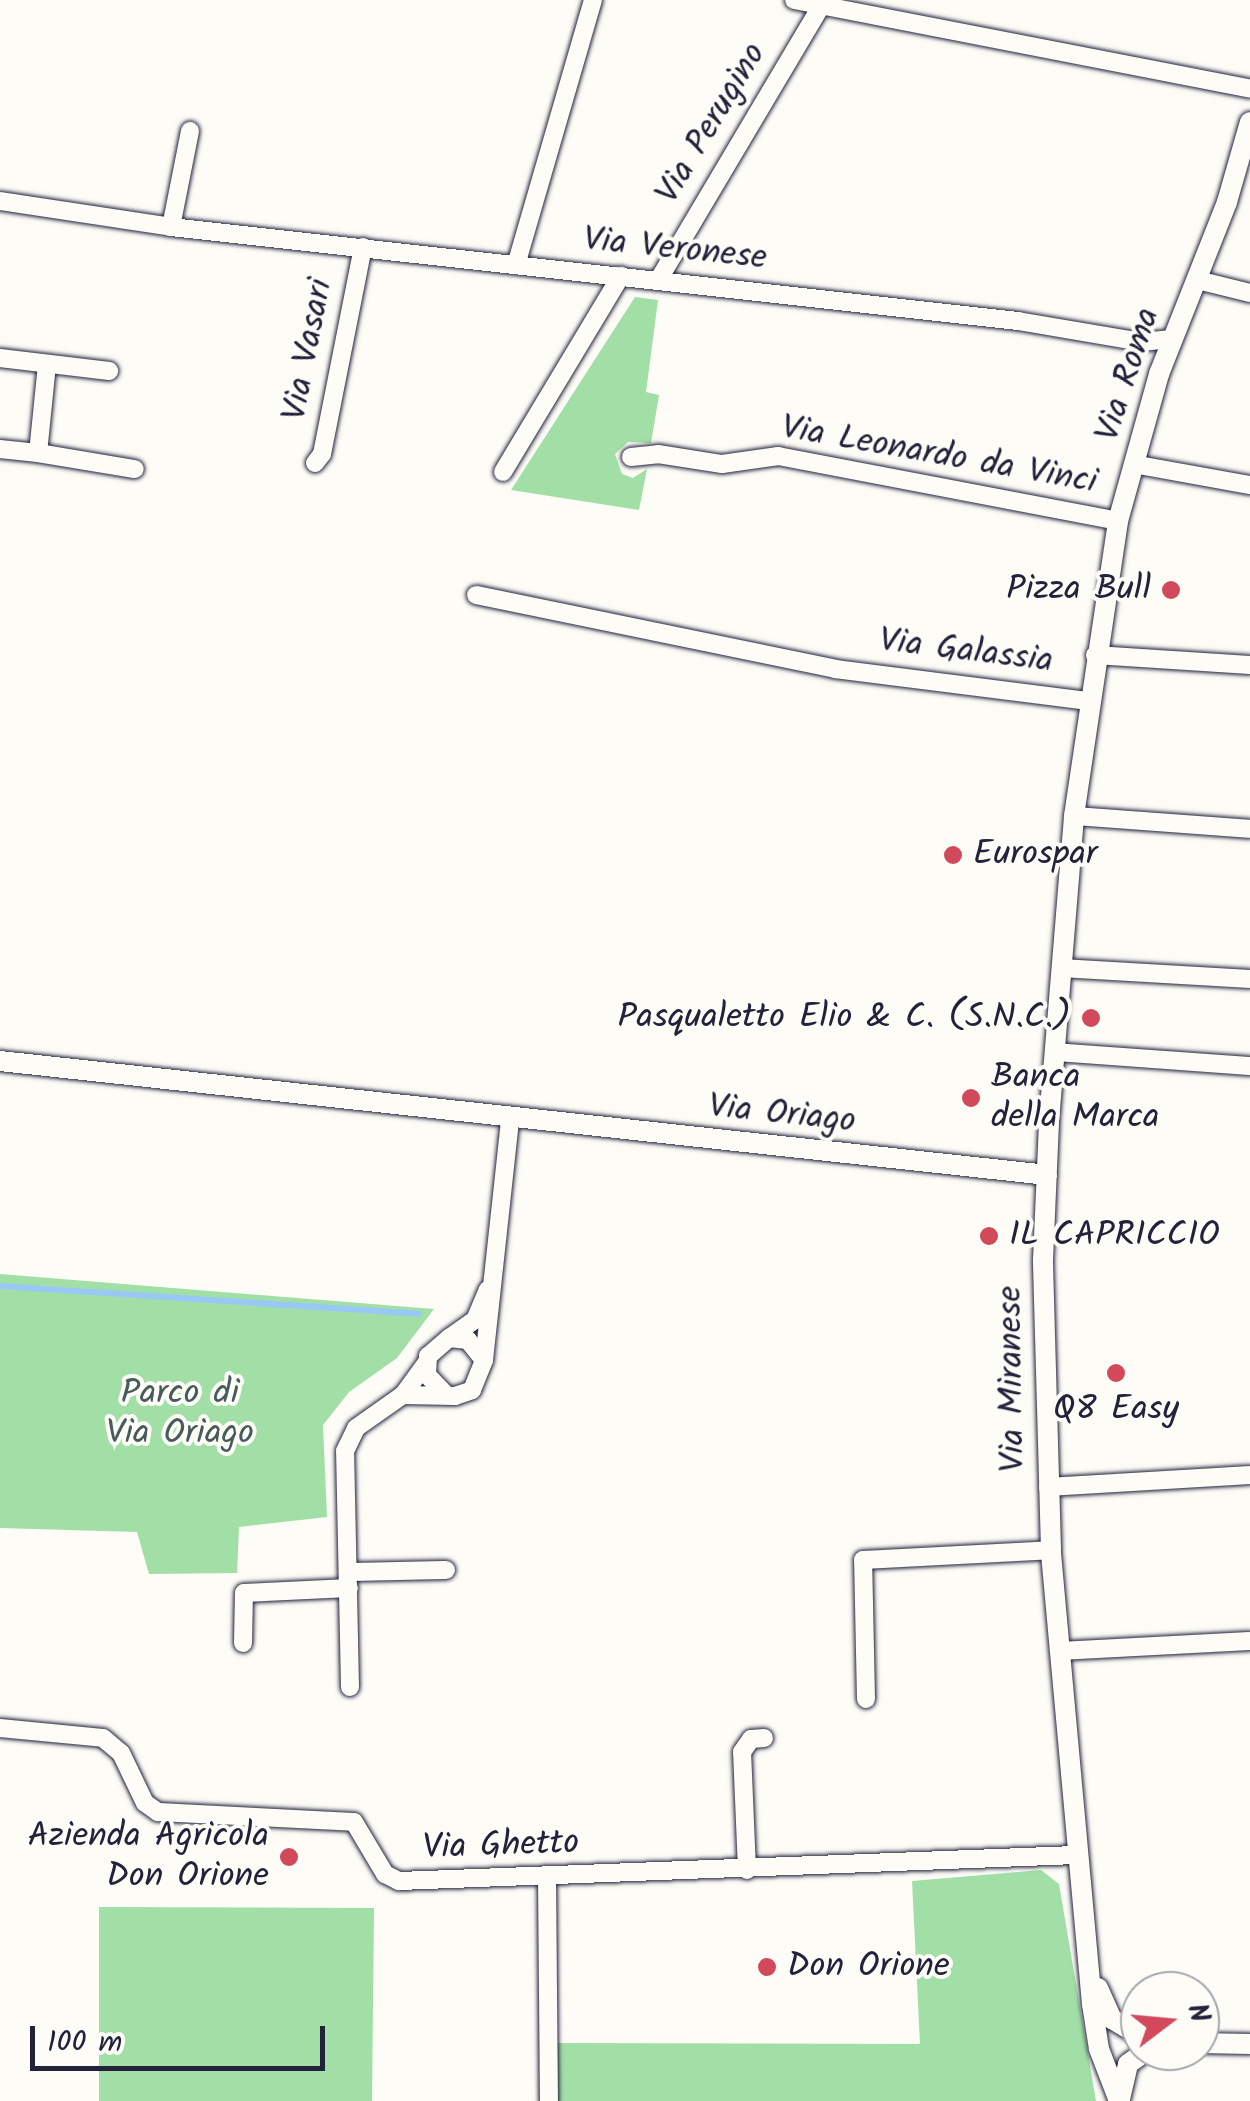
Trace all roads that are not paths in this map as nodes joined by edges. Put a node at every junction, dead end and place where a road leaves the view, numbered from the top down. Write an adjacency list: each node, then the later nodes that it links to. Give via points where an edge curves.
1 (593, 0): 11 (street)
2 (794, 0): 3 (street)
3 (823, 3): 4 (street); 13 (street, Via Perugino)
4 (1250, 89)
5 (1250, 122): 7 (street, Via Roma)
6 (190, 130): 9 (street)
7 (1245, 159): 14 (street, Via Roma)
8 (0, 200): 9 (street, Via Veronese)
9 (171, 227): 10 (street, Via Veronese)
10 (362, 247): 11 (street, Via Veronese); 23 (street, Via Vasari)
11 (516, 266): 12 (street, Via Veronese)
12 (620, 276): 13 (street, Via Veronese); 26 (street)
13 (659, 280): 16 (street, Via Veronese, via 1018,320 1142,342)
14 (1197, 280): 15 (street); 16 (street, Via Roma)
15 (1250, 292)
16 (1172, 339): 24 (street, Via Roma)
17 (0, 358): 18 (street)
18 (48, 365): 19 (street); 21 (street)
19 (110, 371)
20 (0, 448): 21 (street)
21 (38, 454): 25 (street)
22 (631, 457): 28 (street, Via Leonardo da Vinci, via 658,454 722,464 778,456)
23 (315, 463)
24 (1134, 464): 27 (street); 28 (street, Via Roma)
25 (135, 469)
26 (502, 472)
27 (1250, 485)
28 (1118, 521): 30 (street, Via Roma)
29 (476, 595): 33 (street, Via Galassia, via 836,669)
30 (1101, 609): 31 (street, Via Miranese)
31 (1095, 655): 32 (street); 33 (street, Via Miranese)
32 (1250, 665)
33 (1089, 701): 34 (street, Via Miranese)
34 (1074, 816): 35 (street); 36 (street, Via Miranese)
35 (1250, 829)
36 (1061, 968): 37 (street); 38 (street, Via Miranese)
37 (1250, 979)
38 (1055, 1052): 40 (street); 42 (street, Via Miranese)
39 (0, 1061): 41 (street, Via Oriago)
40 (1250, 1066)
41 (510, 1119): 42 (street, Via Oriago); 43 (street)
42 (1047, 1175): 50 (street, Via Miranese)
43 (492, 1280): 44 (street, via 475,1320); 45 (street)
44 (449, 1338): 45 (street, via 468,1340); 46 (street, via 433,1348)
45 (484, 1360): 47 (street, via 472,1390)
46 (426, 1363): 47 (street, via 431,1383); 48 (street)
47 (446, 1394): 48 (street)
48 (403, 1395): 53 (street, via 356,1428 348,1443)
49 (1250, 1474): 50 (street)
50 (1048, 1486): 51 (street, Via Miranese)
51 (1051, 1550): 56 (street, Via Miranese); 58 (street, via 863,1560)
52 (446, 1570): 53 (street)
53 (349, 1580): 55 (street, via 244,1592); 57 (street)
54 (1250, 1640): 56 (street)
55 (243, 1643)
56 (1059, 1651): 61 (street, Via Miranese)
57 (350, 1687)
58 (866, 1699)
59 (0, 1728): 63 (street, Via Ghetto, via 103,1738 121,1753 145,1802 158,1812 354,1822 393,1880)
60 (764, 1738): 62 (street, via 751,1738 742,1752)
61 (1078, 1855): 62 (street, Via Ghetto); 64 (street, Via Miranese)
62 (747, 1870): 63 (street, Via Ghetto)
63 (546, 1877): 70 (street)
64 (1090, 1957): 65 (street, Via Miranese, via 1102,2002); 67 (street, Via Miranese, via 1100,2038)
65 (1120, 2031)
66 (1220, 2043): 68 (street)
67 (1120, 2044)
68 (1250, 2044)
69 (1126, 2071): 71 (street, Via Miranese)
70 (550, 2101)
71 (1120, 2101)

